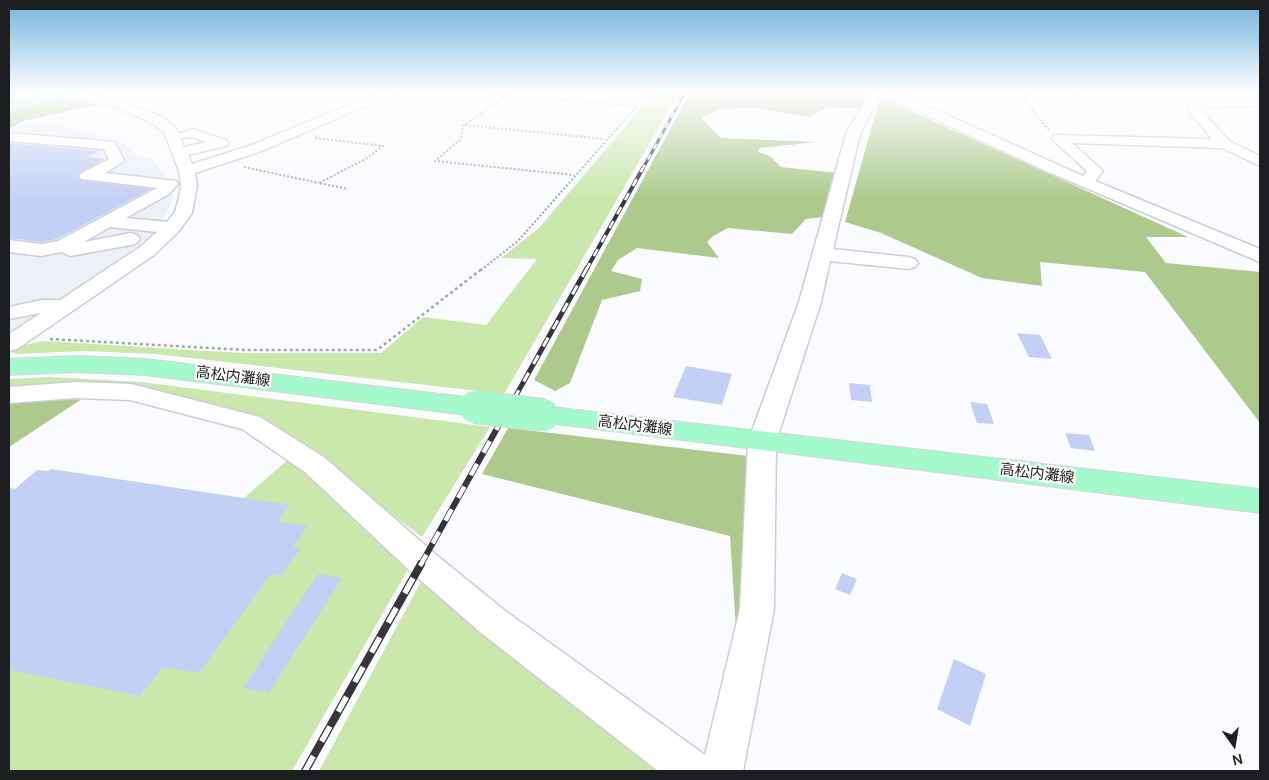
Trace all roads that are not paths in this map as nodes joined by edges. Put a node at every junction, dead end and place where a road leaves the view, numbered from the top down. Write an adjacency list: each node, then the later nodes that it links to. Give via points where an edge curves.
1 (166, 127): 9 (street)
2 (308, 127): 11 (street)
3 (858, 127): 18 (street)
4 (963, 127): 12 (street)
5 (1209, 127): 8 (street)
6 (185, 134): 9 (street, via 193,133 221,143)
7 (9, 137): 13 (street, via 110,145 117,162 87,176 170,184)
8 (1224, 144): 10 (street); 12 (street, via 1059,138 1095,172)
9 (179, 153): 11 (street)
10 (1256, 157)
11 (187, 171): 14 (street, via 189,185 183,213)
12 (1086, 182): 19 (street)
13 (106, 222): 14 (street); 17 (street)
14 (172, 228): 22 (street, via 147,251)
15 (131, 239): 17 (street)
16 (9, 246): 17 (street)
17 (51, 251): 20 (street)
18 (822, 254): 21 (street); 27 (street, via 810,302)
19 (1260, 256)
20 (9, 261)
21 (908, 263)
22 (64, 307): 23 (street, via 42,306); 24 (street)
23 (9, 313)
24 (17, 335)
25 (9, 367): 27 (main road, 高松内灘線, bridge, via 77,364 145,367)
26 (9, 395): 29 (street, via 76,390 131,392 250,423 315,465 492,621)
27 (762, 442): 28 (main road, 高松内灘線); 30 (street, via 758,609)
28 (1260, 501)
29 (691, 771)
30 (722, 771)

